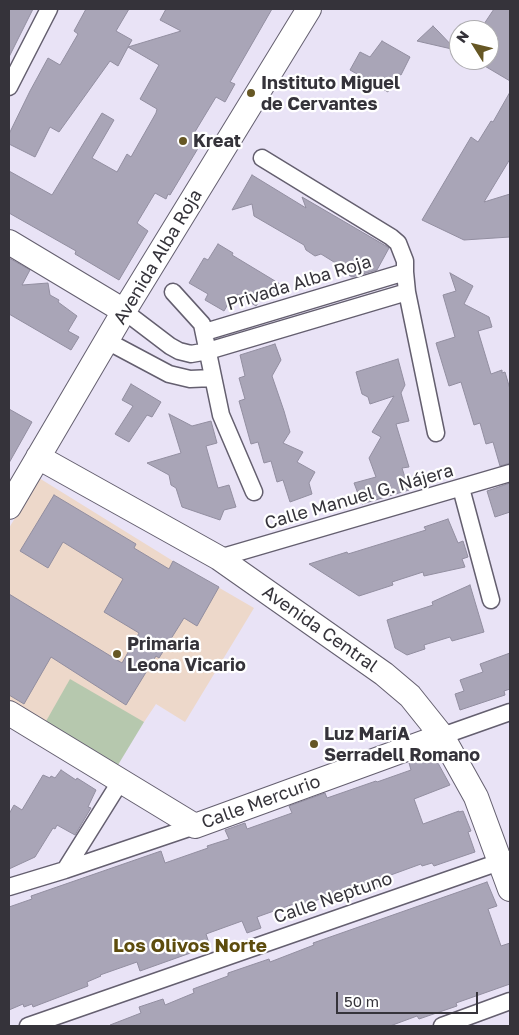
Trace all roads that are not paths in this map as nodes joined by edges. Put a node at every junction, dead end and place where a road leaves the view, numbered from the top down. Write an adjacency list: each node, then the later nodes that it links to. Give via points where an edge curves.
1 (49, 9): 3 (street)
2 (309, 9): 9 (street, Avenida Alba Roja)
3 (9, 87)
4 (262, 158): 6 (street, Privada Alba Roja, via 391,236 402,251)
5 (9, 242): 9 (street)
6 (405, 272): 8 (street, Privada Alba Roja); 10 (street, Privada Alba Roja)
7 (173, 292): 10 (street, via 196,316)
8 (407, 292): 12 (street); 14 (street, Privada Alba Roja)
9 (124, 311): 11 (street, Avenida Alba Roja); 12 (street, via 180,351 191,354)
10 (205, 332): 12 (street)
11 (107, 341): 13 (street, via 169,374 190,379); 15 (street, Avenida Alba Roja)
12 (208, 351): 13 (street)
13 (213, 378): 18 (street, via 222,416)
14 (436, 433)
15 (38, 457): 19 (street, Avenida Alba Roja); 20 (street, Avenida Central)
16 (510, 473): 17 (street, Calle Manuel G. Nájera)
17 (461, 488): 20 (street, Calle Manuel G. Nájera); 21 (street)
18 (254, 492)
19 (9, 507)
20 (219, 558): 24 (street, Avenida Central, via 384,674 410,696)
21 (491, 600)
22 (510, 712): 24 (street, Calle Mercurio)
23 (9, 713): 25 (street)
24 (442, 736): 26 (street, Calle Mercurio); 27 (street, Avenida Central, via 476,797)
25 (120, 782): 26 (street); 28 (street)
26 (195, 826): 28 (street, Calle Mercurio)
27 (505, 860): 30 (street, Avenida Central); 32 (street, Calle Neptuno)
28 (65, 870): 29 (street, Calle Mercurio)
29 (9, 887)
30 (510, 889)
31 (510, 1001): 33 (street)
32 (28, 1026)
33 (442, 1026)

